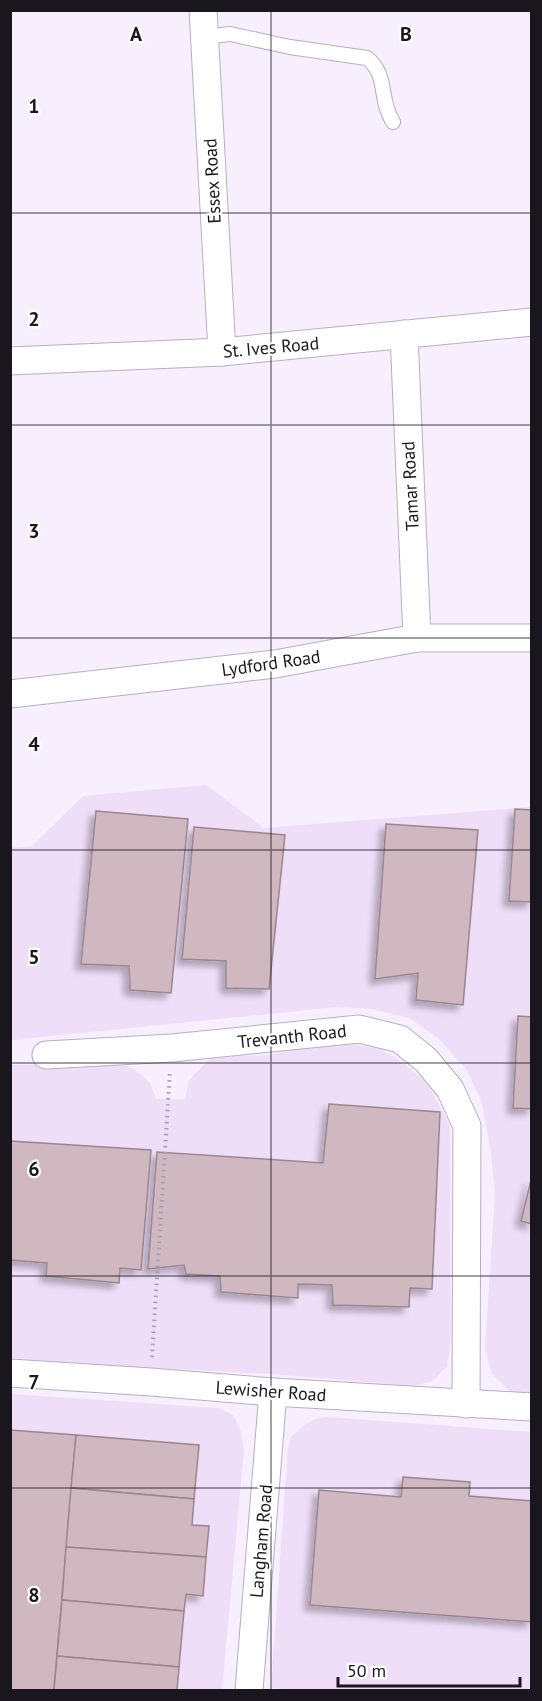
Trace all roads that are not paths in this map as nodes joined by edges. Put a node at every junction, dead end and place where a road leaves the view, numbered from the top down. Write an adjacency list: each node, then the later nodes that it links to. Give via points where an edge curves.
1 (204, 24): 2 (lane, via 290,47 367,58 380,74 384,102); 5 (street, Essex Road)
2 (393, 122)
3 (531, 322): 4 (street, St. Ives Road)
4 (404, 334): 5 (street, St. Ives Road); 7 (street, Tamar Road)
5 (222, 352): 6 (street, St. Ives Road)
6 (10, 361)
7 (417, 638): 8 (street, Lydford Road); 9 (street, Lydford Road, via 275,664)
8 (531, 638)
9 (10, 694)
10 (46, 1055): 13 (street, Trevanth Road, via 359,1029 400,1040 426,1060 450,1089 467,1126)
11 (10, 1373): 12 (street, Lewisher Road)
12 (273, 1392): 13 (street, Lewisher Road); 15 (street, Langham Road)
13 (466, 1404): 14 (street, Lewisher Road)
14 (531, 1407)
15 (249, 1690)

